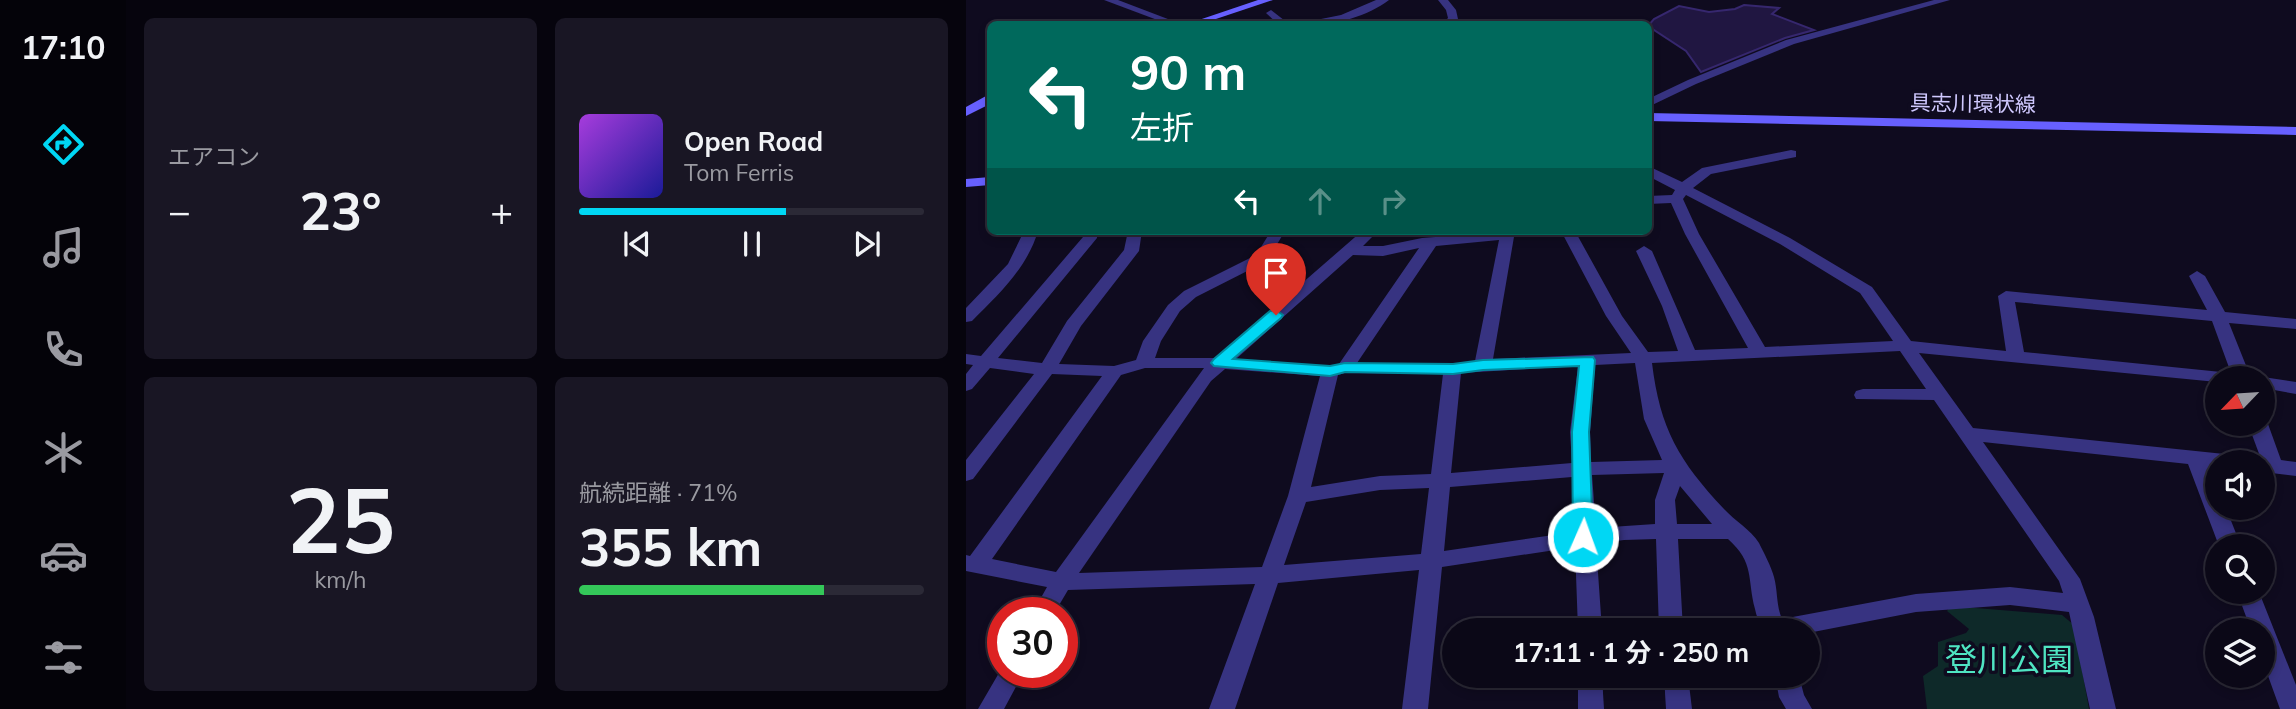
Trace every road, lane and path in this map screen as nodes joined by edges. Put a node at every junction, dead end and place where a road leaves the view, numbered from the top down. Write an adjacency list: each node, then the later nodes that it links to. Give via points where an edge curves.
1 (1109, 0): 7 (street)
2 (1268, 0): 8 (main road)
3 (1384, 0): 10 (street, via 1343,18)
4 (1443, 0): 11 (street, via 1451,10)
5 (1945, 0): 13 (street, via 1790,42)
6 (1271, 12): 9 (street)
7 (1168, 21)
8 (1202, 21)
9 (1281, 21)
10 (1322, 21)
11 (1451, 21)
12 (987, 102): 14 (main road)
13 (1652, 102)
14 (966, 112)
15 (1652, 117): 16 (main road, 具志川環状線)
16 (2296, 131)
17 (1791, 154): 21 (street, via 1707,166)
18 (1652, 173): 21 (street)
19 (987, 181): 20 (main road)
20 (966, 183)
21 (1680, 194): 22 (street); 38 (street, via 1785,242 1866,290); 39 (street, via 1692,234)
22 (1652, 199)
23 (1029, 235): 36 (street, via 1015,264)
24 (1090, 235): 45 (street)
25 (1134, 235): 50 (street, via 1131,251 1073,325)
26 (1276, 235): 46 (street, via 1262,258 1191,294 1174,309 1152,341)
27 (1367, 235): 32 (street)
28 (1490, 235): 31 (street)
29 (1507, 235): 48 (street)
30 (1570, 235): 42 (street, via 1614,316)
31 (1431, 242): 32 (street, via 1383,251); 51 (street)
32 (1351, 250): 47 (street)
33 (1644, 251): 40 (street)
34 (2197, 276): 35 (street)
35 (2218, 315): 37 (street); 41 (street, via 2006,296); 49 (street)
36 (966, 317)
37 (2296, 324)
38 (1905, 346): 39 (street); 41 (street); 58 (street)
39 (1759, 352): 40 (street)
40 (1689, 356): 42 (street)
41 (2016, 356): 54 (street)
42 (1643, 358): 44 (street); 63 (street, via 1653,419)
43 (966, 359): 45 (street)
44 (1587, 360): 48 (street); 65 (street, via 1580,432)
45 (986, 361): 50 (street); 55 (street)
46 (1144, 363): 47 (street); 53 (street)
47 (1219, 363): 51 (street); 77 (street)
48 (1483, 365): 52 (street)
49 (2237, 366)
50 (1048, 368): 53 (street); 67 (street)
51 (1338, 369): 52 (street); 69 (street)
52 (1453, 369): 68 (street)
53 (1115, 371): 75 (street)
54 (2205, 376)
55 (966, 385)
56 (2275, 385): 57 (street)
57 (2296, 388)
58 (1939, 394): 59 (street); 60 (street)
59 (1863, 395)
60 (1967, 434): 61 (street); 79 (street, via 2070,579)
61 (2196, 458): 62 (street); 72 (street)
62 (2205, 459)
63 (1677, 466): 65 (street); 70 (street, via 1665,500); 71 (street)
64 (2275, 467): 66 (street)
65 (1583, 469): 68 (street); 73 (street)
66 (2296, 470)
67 (966, 474)
68 (1440, 481): 69 (street, via 1380,483); 74 (street)
69 (1298, 496): 76 (street)
70 (1665, 531): 71 (street); 73 (street); 82 (street)
71 (1733, 531): 83 (street, via 1749,545 1763,578)
72 (2225, 534)
73 (1583, 537): 74 (street); 81 (street)
74 (1430, 561): 76 (street); 91 (street)
75 (972, 563): 77 (street)
76 (1269, 575): 77 (street); 90 (street)
77 (1061, 582): 78 (street)
78 (1052, 597)
79 (2078, 604): 84 (street, via 2010,596 1916,603); 95 (street)
80 (2253, 604): 96 (street)
81 (1589, 618)
82 (1670, 618)
83 (1770, 618)
84 (1820, 621)
85 (1003, 688): 89 (street)
86 (1590, 688): 92 (street)
87 (1677, 688): 93 (street)
88 (1790, 688): 94 (street)
89 (991, 709)
90 (1222, 709)
91 (1415, 709)
92 (1591, 709)
93 (1679, 709)
94 (1799, 709)
95 (2103, 709)
96 (2294, 709)

